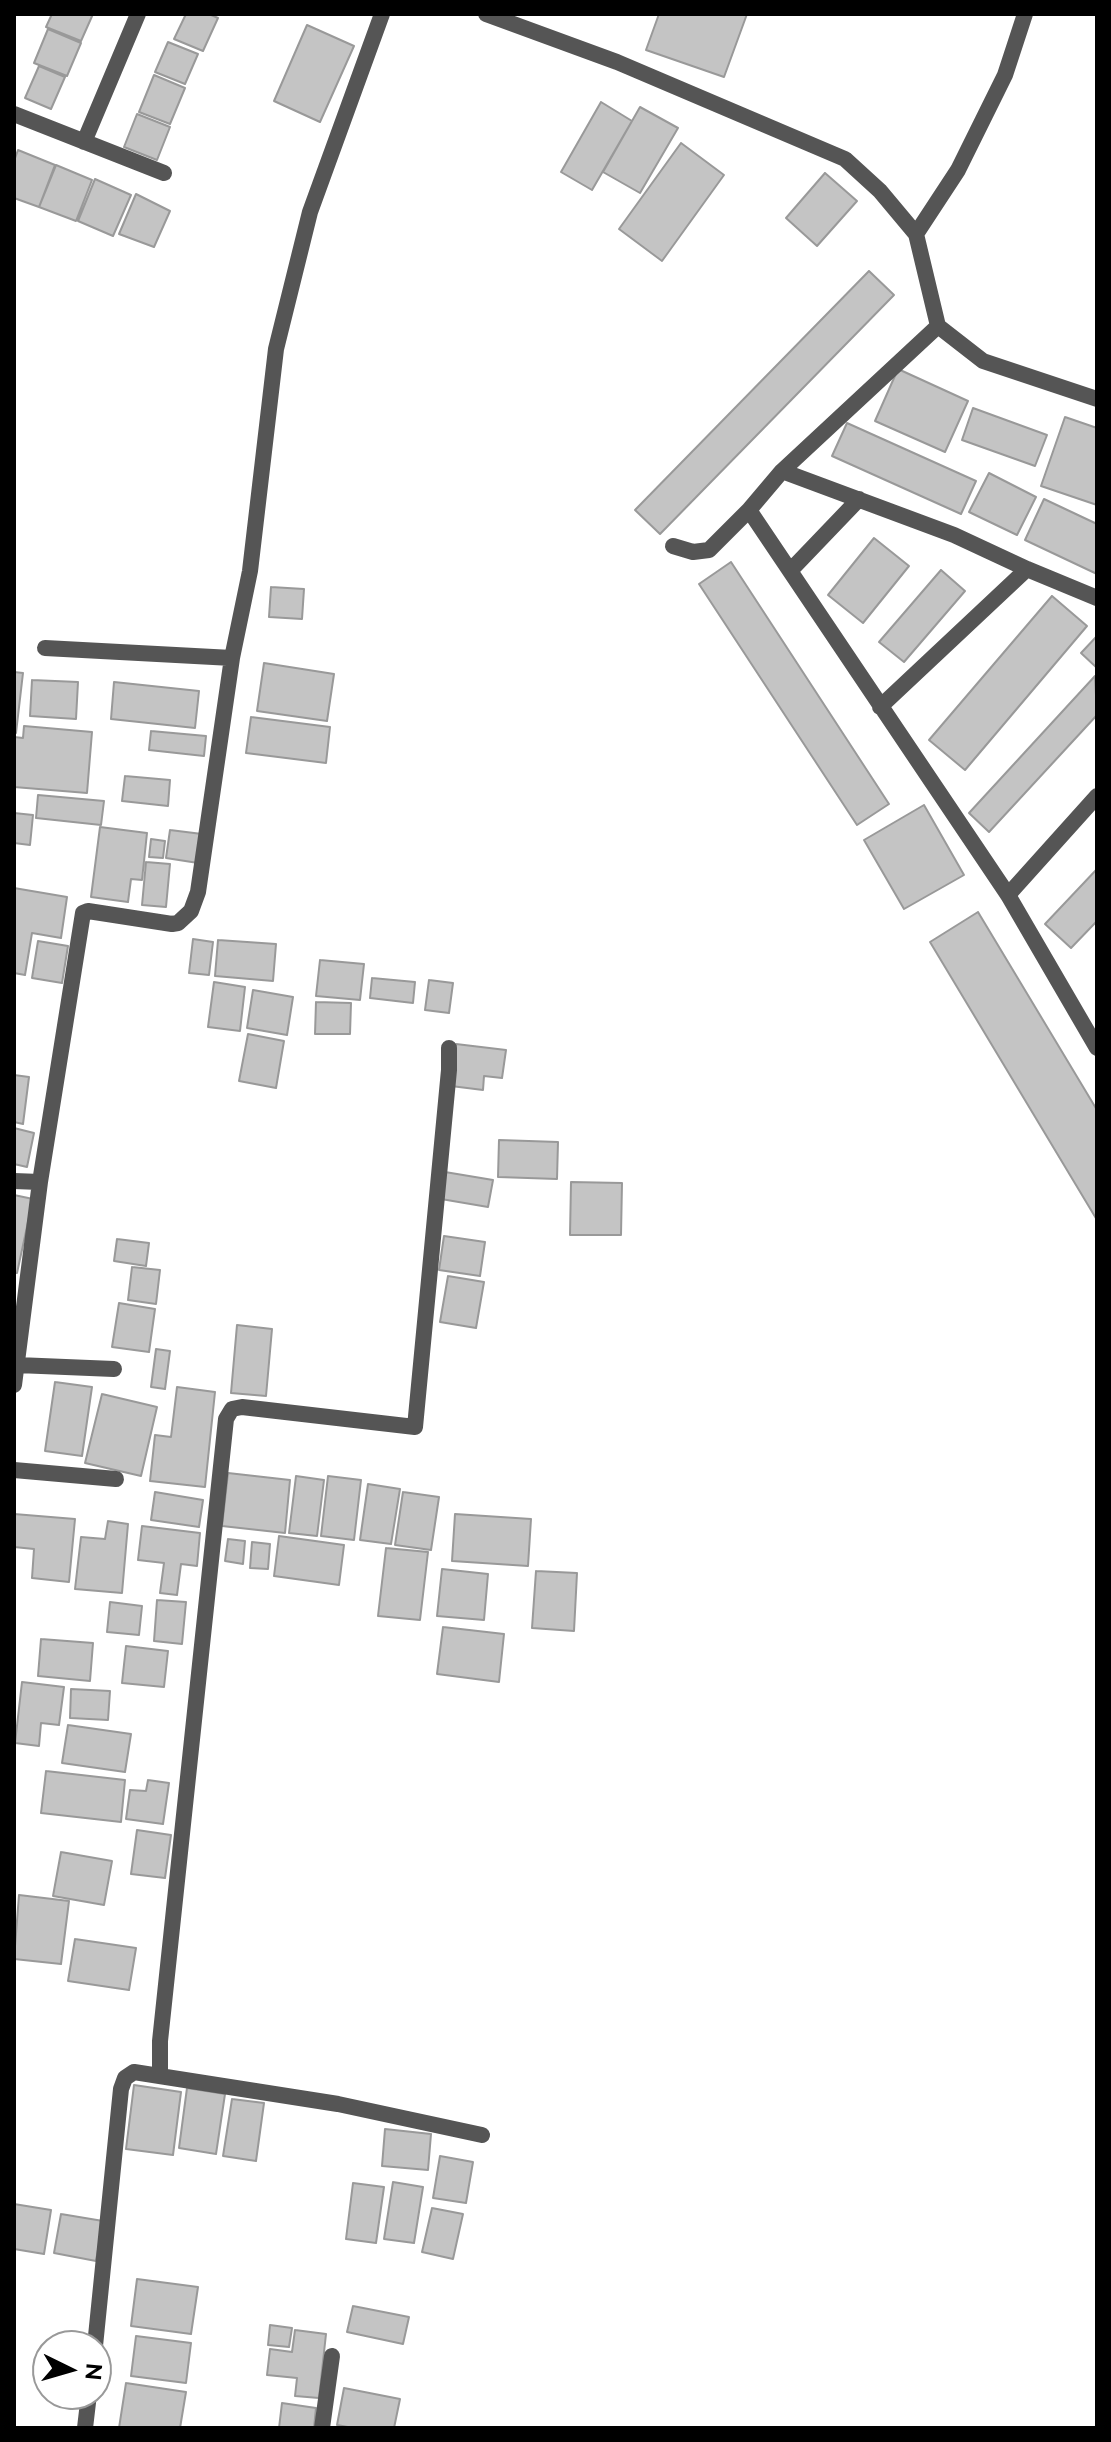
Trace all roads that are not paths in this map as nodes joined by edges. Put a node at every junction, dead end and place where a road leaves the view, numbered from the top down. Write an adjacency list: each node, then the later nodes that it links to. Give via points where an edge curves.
1 (138, 14): 6 (street)
2 (382, 14): 19 (street, via 310,212 293,275 276,349 250,571)
3 (486, 14): 8 (street, via 617,62 845,159)
4 (1025, 14): 8 (street, via 1005,75 958,170)
5 (14, 114): 6 (street)
6 (84, 142): 7 (street)
7 (164, 173)
8 (916, 234): 9 (street)
9 (938, 326): 10 (street, via 983,361); 11 (street)
10 (1097, 399)
11 (782, 471): 12 (street); 13 (street)
12 (859, 499): 15 (street); 16 (street)
13 (749, 510): 14 (street, via 709,550); 16 (street)
14 (673, 546)
15 (1027, 569): 17 (street); 20 (street)
16 (790, 571): 20 (street)
17 (1097, 598)
18 (45, 648): 19 (street)
19 (232, 658): 26 (street, via 191,911 172,924 83,913)
20 (880, 707): 22 (street)
21 (1097, 796): 22 (street)
22 (1008, 895): 24 (street)
23 (449, 1048): 32 (street, via 415,1427 242,1407 232,1409 226,1419)
24 (1097, 1048)
25 (14, 1181): 26 (street)
26 (40, 1182): 27 (street)
27 (17, 1365): 28 (street); 29 (street)
28 (114, 1369)
29 (14, 1385)
30 (14, 1470): 31 (street)
31 (116, 1479)
32 (160, 2074): 33 (street); 34 (street, via 134,2072 121,2089)
33 (482, 2135)
34 (97, 2330)
35 (332, 2356): 36 (street)
36 (322, 2428)

